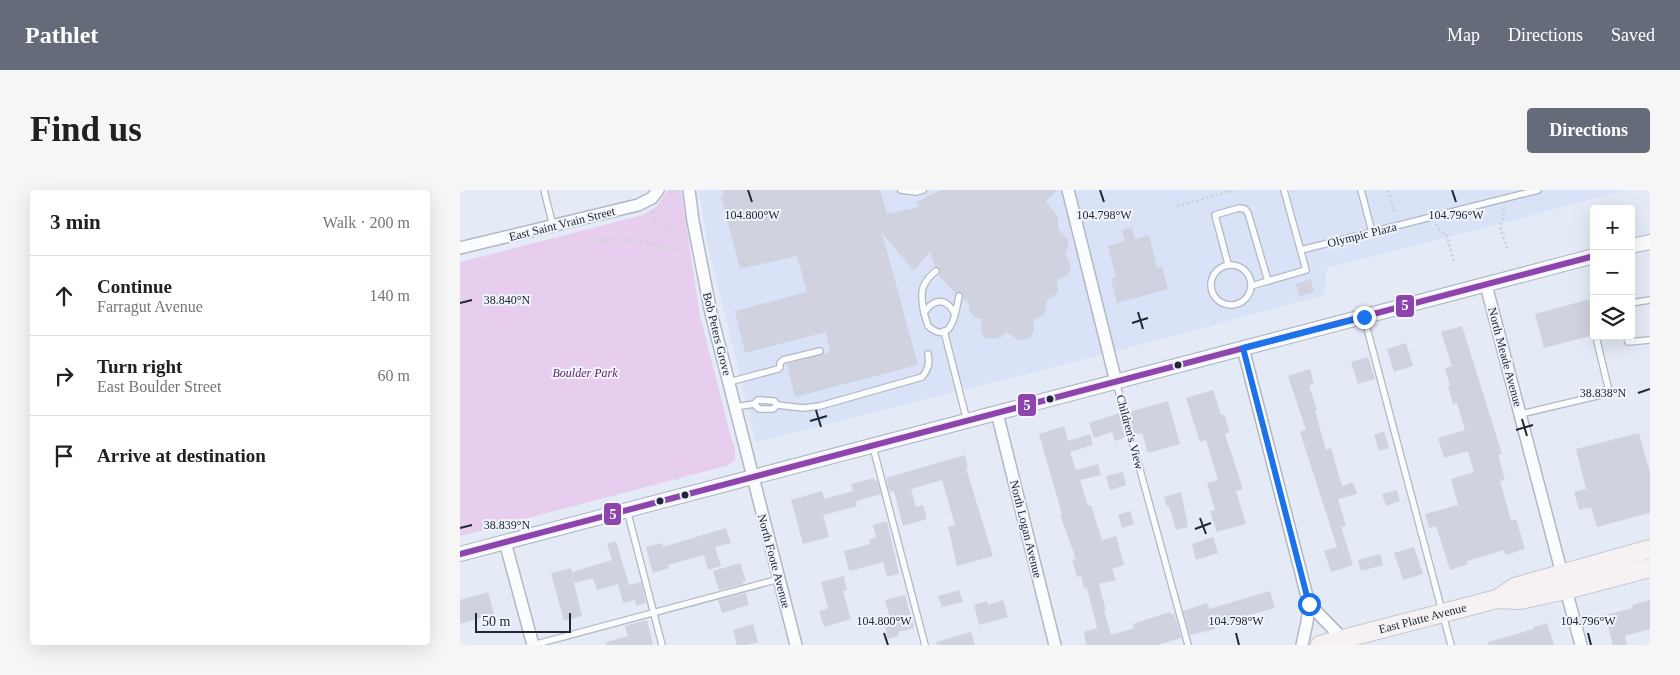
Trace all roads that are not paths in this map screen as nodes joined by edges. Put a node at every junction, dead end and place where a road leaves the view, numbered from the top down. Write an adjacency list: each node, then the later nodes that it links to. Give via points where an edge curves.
1 (544, 190): 10 (lane)
2 (658, 190): 10 (street, East Saint Vrain Street, via 652,198 638,205)
3 (689, 190): 35 (street, Bob Peters Grove, via 711,313)
4 (901, 190): 5 (lane)
5 (923, 190)
6 (1068, 190): 36 (street, Children's View)
7 (1284, 190): 15 (lane)
8 (1361, 190): 11 (lane)
9 (1538, 190): 11 (lane, Olympic Plaza)
10 (553, 226): 14 (street, East Saint Vrain Street)
11 (1372, 232): 15 (lane, Olympic Plaza)
12 (1650, 242): 13 (street)
13 (1635, 245)
14 (460, 248)
15 (1301, 250): 19 (lane, via 1306,270)
16 (1590, 257): 20 (street)
17 (1228, 264): 19 (lane, via 1215,215 1245,209); 21 (lane, via 1245,270); 21 (lane, via 1221,266 1212,276 1211,290 1219,302 1240,303 1250,293)
18 (936, 270): 25 (lane, via 922,286)
19 (1268, 281): 21 (lane)
20 (1486, 285): 27 (street); 39 (street, North Meade Avenue)
21 (1251, 286)
22 (959, 296): 26 (lane)
23 (1650, 300): 24 (lane)
24 (1635, 302)
25 (924, 313): 26 (lane, via 932,304 941,302 950,305); 28 (lane, via 928,326 937,332)
26 (955, 314): 28 (lane, via 954,323)
27 (1364, 317): 32 (street); 52 (lane)
28 (944, 331): 40 (lane)
29 (1627, 340): 30 (lane)
30 (1650, 340)
31 (1597, 341): 39 (lane, via 1608,387 1601,395)
32 (1243, 348): 36 (street); 50 (street)
33 (820, 351): 35 (lane, via 783,360 778,369)
34 (928, 354): 37 (lane, via 930,362 922,377 820,406 777,405 773,409 759,409 754,404)
35 (729, 382): 37 (street, Bob Peters Grove)
36 (1116, 382): 38 (street); 59 (lane, Children's View)
37 (735, 407): 42 (street, Bob Peters Grove)
38 (997, 413): 40 (street); 58 (street, North Logan Avenue)
39 (1521, 414): 49 (street, North Meade Avenue)
40 (967, 421): 41 (street)
41 (872, 446): 42 (street); 57 (lane)
42 (752, 477): 43 (street); 48 (street, North Foote Avenue)
43 (627, 510): 44 (street); 51 (lane)
44 (505, 542): 46 (street); 54 (street)
45 (1650, 549): 49 (main road, East Platte Avenue)
46 (460, 554)
47 (1650, 568): 49 (main road, East Platte Avenue)
48 (779, 579): 51 (lane); 56 (street, North Foote Avenue)
49 (1564, 582): 52 (main road, East Platte Avenue, via 1515,587 1497,599); 63 (street, North Meade Avenue)
50 (1309, 604): 53 (street); 60 (street)
51 (654, 612): 54 (lane); 55 (lane)
52 (1442, 613): 53 (main road, East Platte Avenue); 62 (lane)
53 (1342, 642): 61 (main road, East Platte Avenue)
54 (533, 645)
55 (662, 645)
56 (796, 645)
57 (925, 645)
58 (1055, 645)
59 (1188, 645)
60 (1302, 645)
61 (1320, 645)
62 (1451, 645)
63 (1581, 645)

